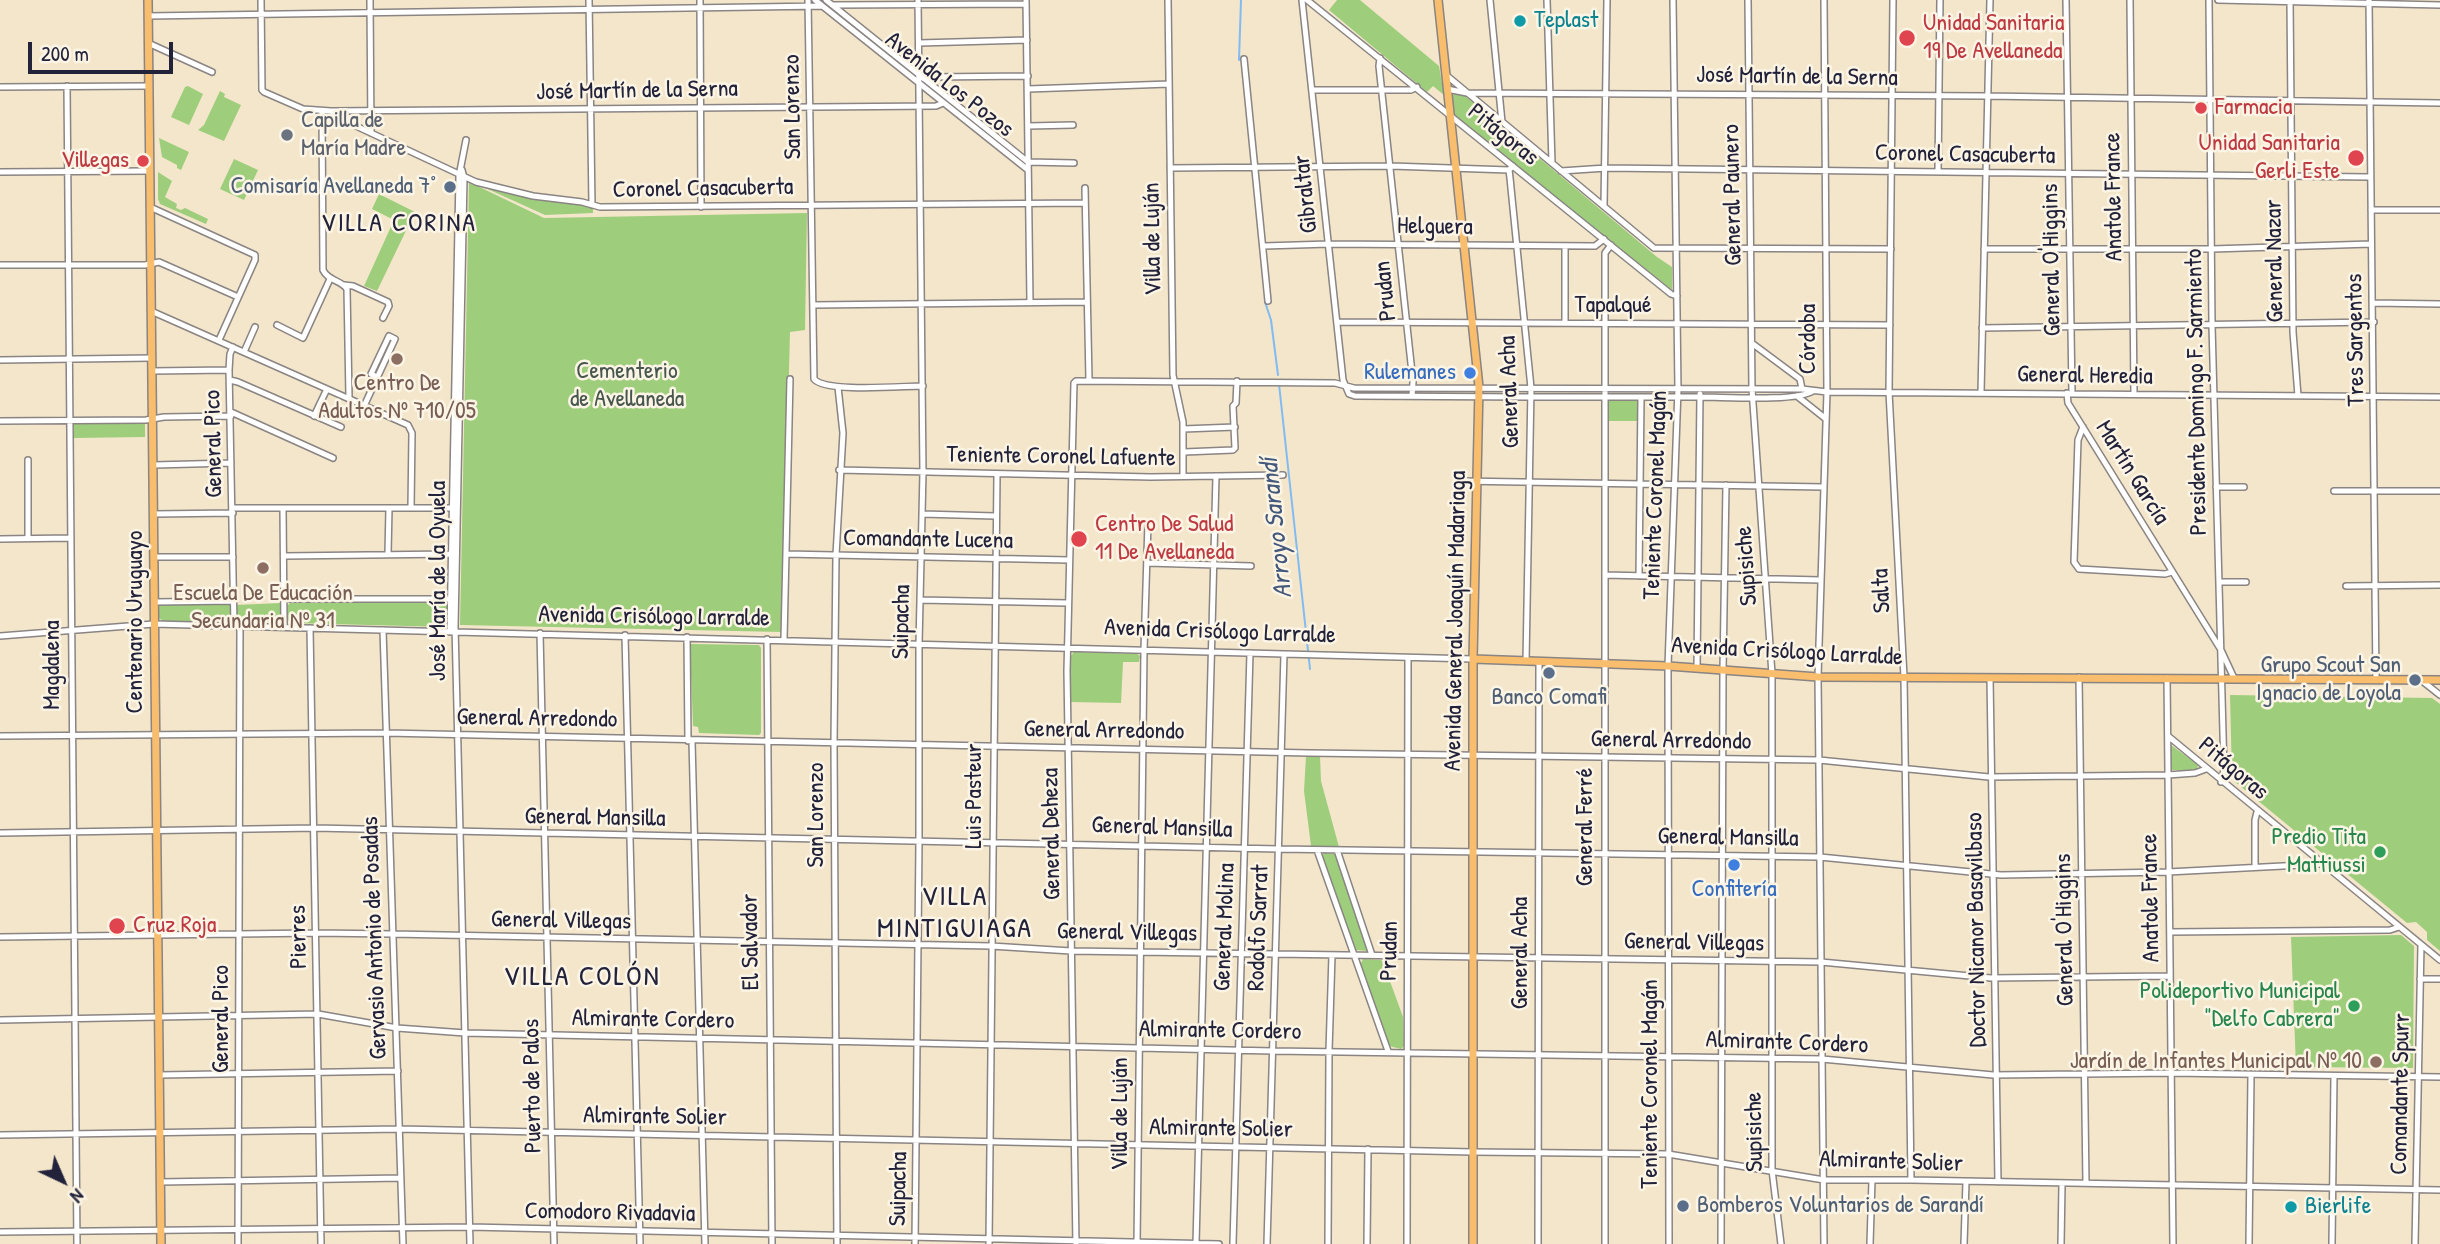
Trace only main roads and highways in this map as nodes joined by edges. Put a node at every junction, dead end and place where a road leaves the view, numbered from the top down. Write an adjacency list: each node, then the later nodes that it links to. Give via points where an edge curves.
1 (148, 0): 5 (main road, Centenario Uruguayo)
2 (1438, 0): 3 (main road, Avenida General Joaquín Madariaga, via 1479,387)
3 (1473, 659): 4 (main road, Avenida Crisólogo Larralde, via 1818,677); 6 (main road, Avenida General Joaquín Madariaga)
4 (2440, 680)
5 (161, 1244)
6 (1473, 1244)

